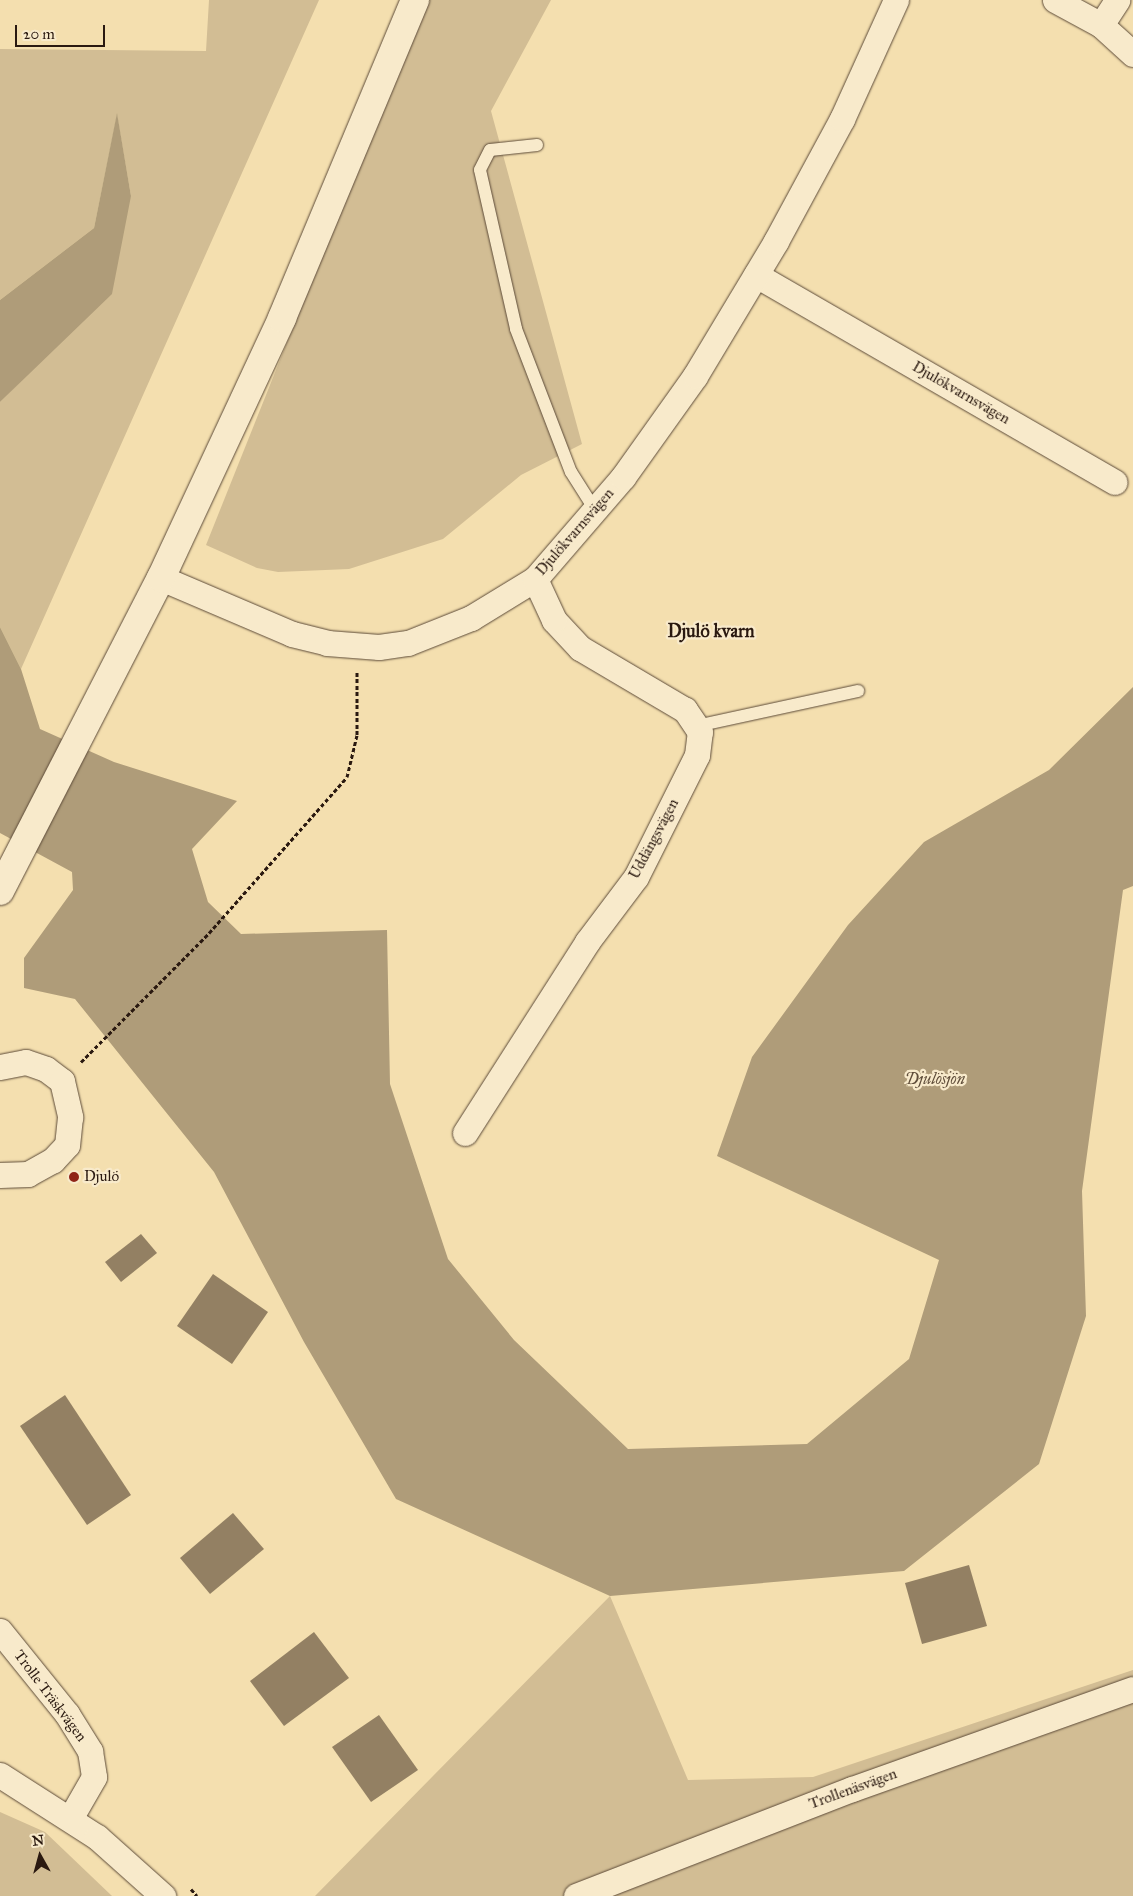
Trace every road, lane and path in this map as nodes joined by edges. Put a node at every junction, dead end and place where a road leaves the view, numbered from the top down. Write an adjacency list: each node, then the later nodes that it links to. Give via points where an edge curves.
1 (415, 0): 11 (main road, via 282,318)
2 (896, 0): 8 (street, Djulökvarnsvägen, via 842,119)
3 (1055, 0): 5 (street)
4 (1117, 0): 5 (street)
5 (1101, 24): 6 (street)
6 (1133, 54)
7 (537, 145): 10 (lane, via 490,150 480,170 516,329 567,463)
8 (756, 275): 9 (street, Djulökvarnsvägen); 10 (street, Djulökvarnsvägen, via 694,376)
9 (1114, 482)
10 (596, 510): 12 (street, Djulökvarnsvägen)
11 (161, 578): 13 (street, Djulökvarnsvägen, via 292,634); 16 (main road)
12 (536, 579): 13 (street, Djulökvarnsvägen, via 471,618 408,643); 15 (street, via 554,620 580,648 685,710)
13 (357, 646): 18 (path, via 357,735 347,777 251,886)
14 (858, 691): 15 (lane)
15 (696, 726): 19 (street, Uddängsvägen, via 700,732 698,755 636,877 587,942)
16 (0, 891)
17 (0, 1067): 18 (street, via 26,1062)
18 (62, 1081): 20 (street, via 70,1117 67,1145 53,1160 28,1174)
19 (465, 1133)
20 (0, 1175)
21 (0, 1631): 24 (street, Trolle Träskvägen, via 67,1714 90,1751 94,1777)
22 (1133, 1689): 26 (street, Trollenäsvägen, via 852,1789)
23 (0, 1776): 24 (street)
24 (71, 1818): 25 (street)
25 (163, 1896)
26 (576, 1896)

